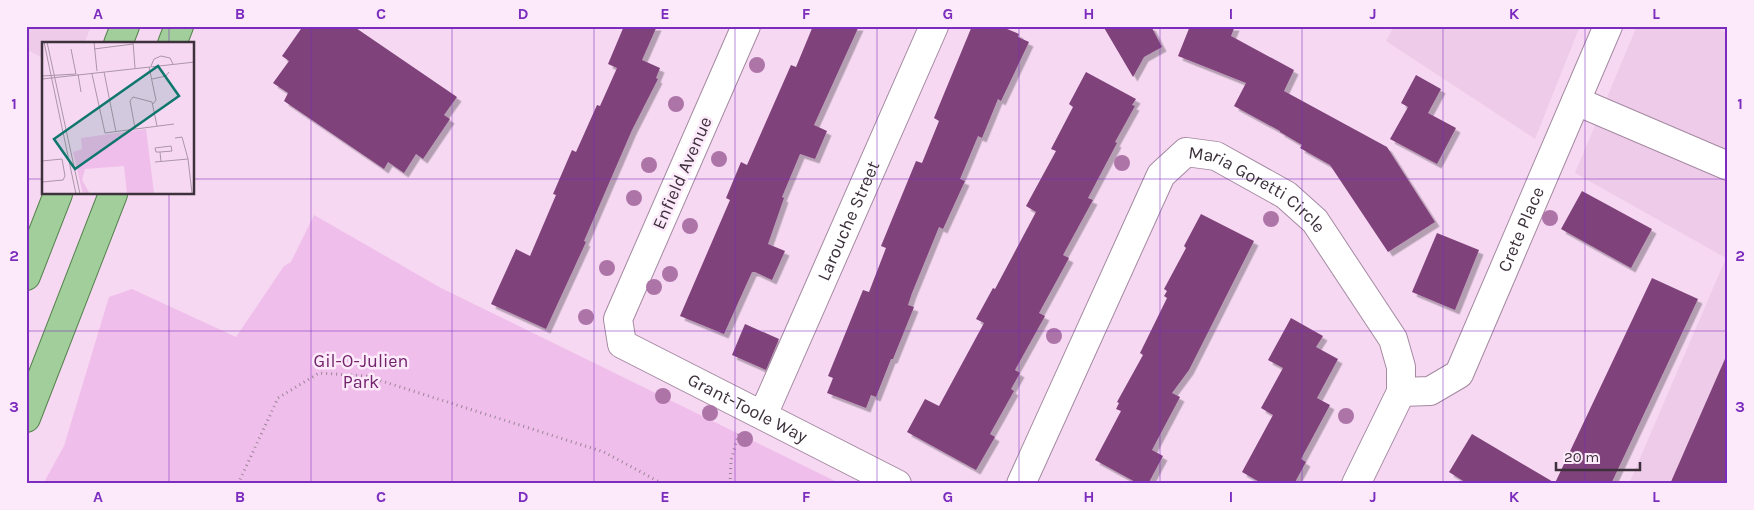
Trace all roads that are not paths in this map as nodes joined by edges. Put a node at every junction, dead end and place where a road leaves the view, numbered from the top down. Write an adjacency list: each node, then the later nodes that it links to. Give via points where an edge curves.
1 (125, 26): 6 (main road)
2 (179, 26): 7 (main road)
3 (746, 26): 13 (street, Enfield Avenue)
4 (934, 26): 15 (street, Larouche Street)
5 (1608, 26): 8 (street, Crete Place)
6 (119, 42)
7 (173, 42)
8 (1576, 101): 9 (street); 14 (street, Crete Place, via 1459,374 1430,391)
9 (1728, 166)
10 (58, 195): 12 (main road)
11 (114, 195): 16 (main road)
12 (26, 276)
13 (618, 319): 15 (street, Grant-Toole Way, via 622,344)
14 (1401, 392): 18 (street, Maria Goretti Circle, via 1401,368 1392,339 1315,221 1286,195 1216,156 1186,152 1161,175); 19 (street, Maria Goretti Circle)
15 (755, 410): 17 (street, Grant-Toole Way)
16 (26, 418)
17 (897, 484)
18 (1021, 484)
19 (1356, 484)

